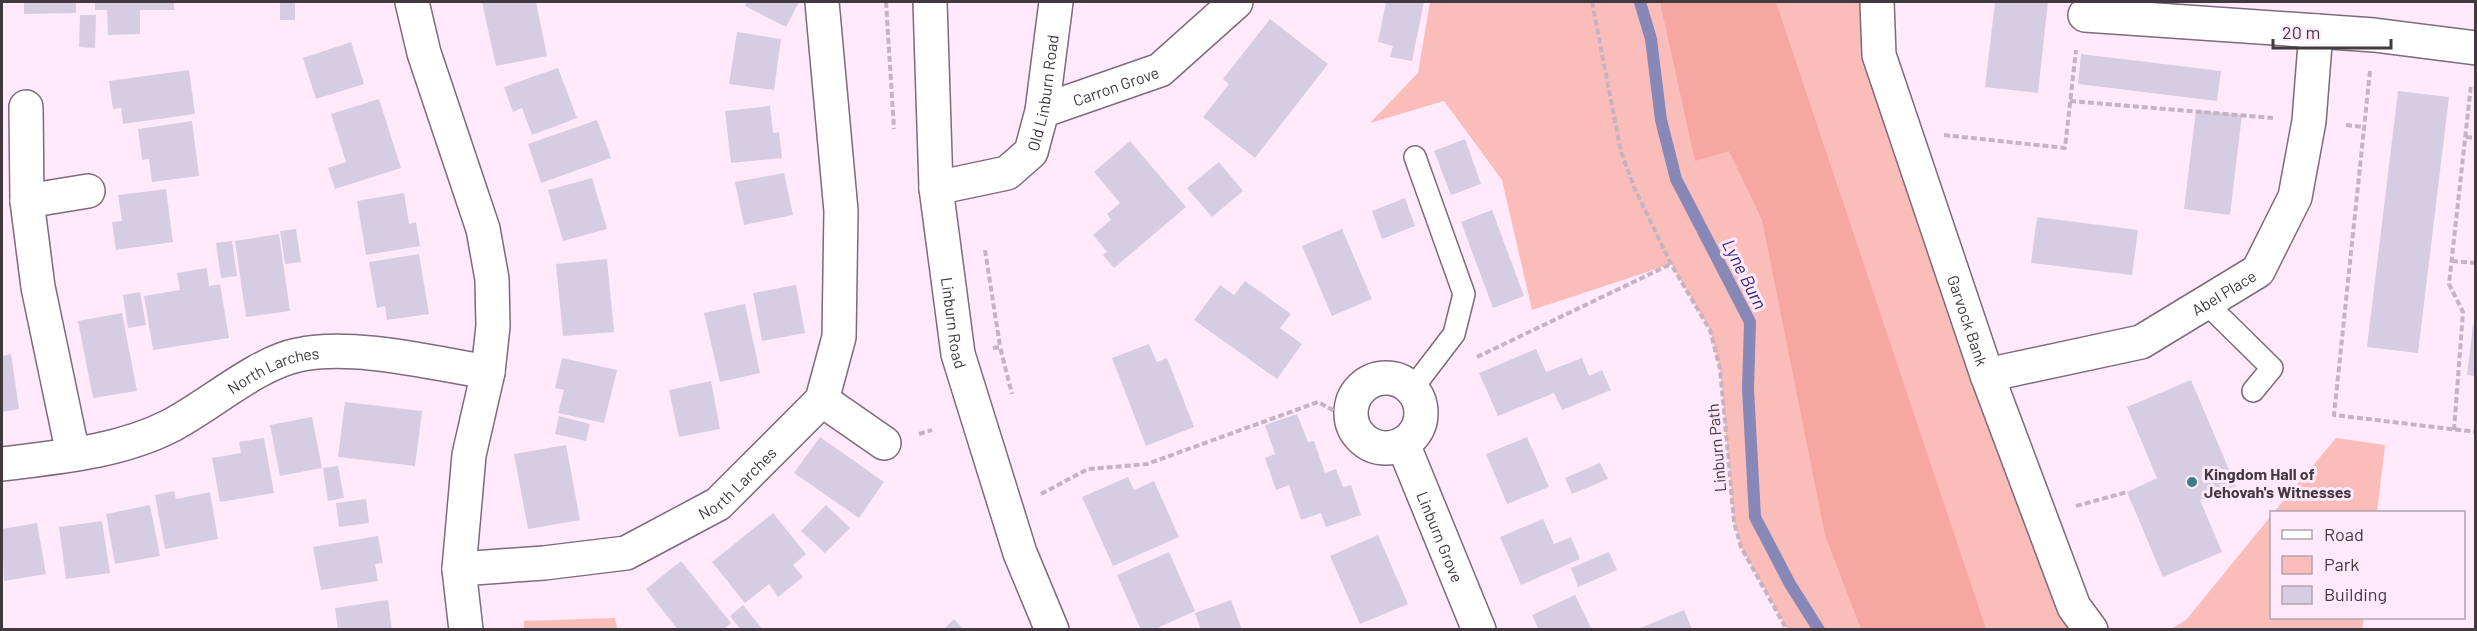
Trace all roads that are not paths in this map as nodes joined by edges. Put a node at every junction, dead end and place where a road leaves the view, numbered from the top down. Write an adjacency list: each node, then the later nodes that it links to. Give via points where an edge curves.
1 (412, 2): 17 (street, via 423,53 483,230 492,279 493,326)
2 (822, 2): 21 (street, North Larches, via 841,211 839,337)
3 (930, 2): 13 (street, Linburn Road)
4 (1056, 2): 11 (street, Old Linburn Road)
5 (1236, 2): 11 (street, Carron Grove, via 1160,70)
6 (1876, 2): 18 (street, Garvock Bank, via 1879,55)
7 (2085, 15): 8 (street)
8 (2316, 31): 9 (street); 16 (street, Abel Place, via 2309,121 2295,197 2258,271)
9 (2475, 48)
10 (26, 107): 15 (street)
11 (1042, 111): 13 (street, Old Linburn Road, via 1031,152 1007,173)
12 (1415, 158): 19 (lane, via 1464,294 1454,334)
13 (936, 188): 28 (street, Linburn Road, via 958,354 1020,553)
14 (88, 191): 15 (street)
15 (27, 201): 24 (street, via 38,287)
16 (2206, 303): 18 (street, Abel Place, via 2141,342); 20 (lane, via 2272,368)
17 (488, 372): 24 (street, North Larches, via 345,351 295,355 272,364 170,426 138,440); 26 (street, via 469,454)
18 (1987, 375): 30 (street, Garvock Bank, via 2074,607)
19 (1412, 388): 23 (street, via 1422,416 1412,437); 23 (street, via 1389,377 1368,382 1353,398 1351,420 1361,438 1371,445 1392,448)
20 (2253, 391)
21 (822, 400): 22 (street); 26 (street, North Larches, via 718,504 626,553)
22 (884, 443)
23 (1403, 444): 29 (street, Linburn Grove)
24 (74, 454): 25 (street, North Larches)
25 (2, 464)
26 (459, 568): 27 (street)
27 (466, 630)
28 (1052, 630)
29 (1479, 630)
30 (2091, 630)

